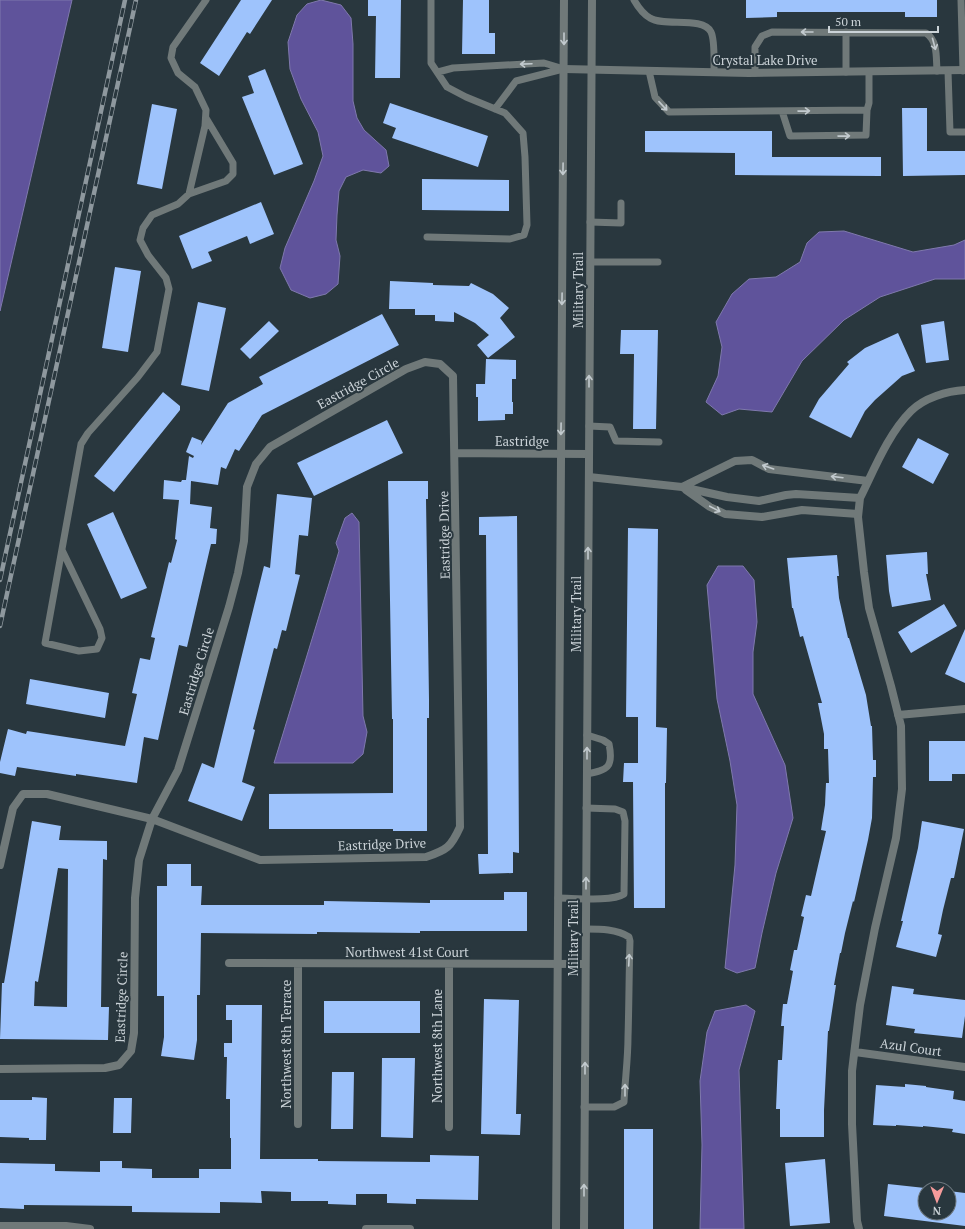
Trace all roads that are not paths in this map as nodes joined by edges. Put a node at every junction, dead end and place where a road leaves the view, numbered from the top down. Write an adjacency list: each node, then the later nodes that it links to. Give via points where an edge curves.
1 (206, 0): 22 (lane, via 173,47 171,58 178,73 195,87 206,110)
2 (431, 0): 14 (lane, via 431,63)
3 (564, 0): 8 (street, Military Trail, one-way to 8)
4 (592, 0): 9 (street, Military Trail)
5 (634, 0): 15 (lane, via 651,19 702,24 711,32 714,45)
6 (961, 0): 10 (lane)
7 (846, 32): 12 (lane, one-way to 12, via 926,32 936,46); 16 (lane); 18 (lane, one-way to 18, via 772,32 762,36 755,47)
8 (564, 69): 9 (street, Crystal Lake Drive); 14 (lane, one-way to 14, via 544,63 453,68); 19 (lane, via 516,81); 34 (street, Military Trail, one-way to 34)
9 (591, 69): 11 (street, Crystal Lake Drive); 26 (street, Military Trail)
10 (964, 70): 13 (street, Crystal Lake Drive)
11 (649, 71): 15 (street, Crystal Lake Drive); 21 (lane, one-way to 21, via 655,97 669,112)
12 (937, 71): 13 (street, Crystal Lake Drive); 17 (street, Crystal Lake Drive)
13 (948, 71): 23 (lane, via 950,132)
14 (438, 72): 19 (lane, via 447,87)
15 (714, 72): 18 (street, Crystal Lake Drive)
16 (846, 72): 17 (street, Crystal Lake Drive); 18 (street, Crystal Lake Drive)
17 (869, 72): 20 (lane, via 870,103)
18 (755, 73)
19 (494, 109): 27 (lane, via 505,113 522,133 525,157 524,235 510,240)
20 (867, 110): 21 (lane, one-way to 20); 21 (lane, one-way to 20, via 790,136 866,136)
21 (782, 111)
22 (206, 118): 24 (lane); 24 (lane, via 233,163 234,174 226,181)
23 (965, 132)
24 (189, 194): 41 (lane, via 178,204 152,215 143,228 140,240 166,278 169,289 157,352 81,444)
25 (621, 203): 26 (lane, via 620,223)
26 (590, 222): 28 (street, Military Trail)
27 (427, 237)
28 (590, 262): 29 (lane); 31 (street, Military Trail, one-way to 28)
29 (658, 262)
30 (965, 390): 37 (street, via 936,396 912,410 884,450)
31 (589, 426): 32 (lane, via 610,426 616,441); 35 (street, Military Trail)
32 (659, 442)
33 (455, 453): 34 (street, Eastridge); 47 (street, Eastridge Circle, via 453,376 440,364 425,362 406,369 270,447 256,464 247,487 244,541 238,573 178,770); 47 (street, Eastridge Drive, via 460,826 454,841 442,851 426,857 260,860)
34 (560, 454): 35 (street, Eastridge); 49 (street, Military Trail)
35 (589, 454): 36 (street, Military Trail)
36 (589, 477): 38 (street); 44 (street, Military Trail, one-way to 36)
37 (868, 481): 38 (street, one-way to 38, via 769,468 752,460 735,461); 39 (street)
38 (682, 487): 39 (street, via 759,501 796,494); 40 (street, one-way to 40, via 710,507 725,514 762,516 802,510)
39 (860, 498): 40 (street)
40 (858, 514): 43 (street, via 869,608)
41 (62, 550): 41 (lane, via 100,629 102,638 97,649 79,651 45,643)
42 (965, 709): 43 (street)
43 (898, 715): 57 (street, via 901,726 902,789 896,838 860,1005)
44 (587, 735): 45 (street, Military Trail, one-way to 44); 45 (lane, via 609,744 611,762 608,768 602,771)
45 (587, 774): 46 (street, Military Trail)
46 (586, 808): 50 (street, Military Trail, one-way to 46); 50 (lane, via 615,808 623,812 625,821 624,894 605,899)
47 (152, 819): 48 (street, Eastridge Drive, via 47,794 23,794 13,808); 59 (street, Eastridge Circle, via 139,860 135,898 134,1033 130,1051 119,1065 105,1068)
48 (0, 865)
49 (558, 898): 50 (lane); 55 (street, Military Trail)
50 (586, 898): 51 (street, Military Trail)
51 (586, 929): 56 (street, Military Trail); 60 (lane, one-way to 51, via 614,1107 624,1102 630,941 629,936 623,933)
52 (229, 963): 53 (street, Northwest 41st Court)
53 (298, 964): 54 (street, Northwest 41st Court); 61 (street, Northwest 8th Terrace)
54 (449, 964): 55 (street, Northwest 41st Court); 62 (street, Northwest 8th Lane)
55 (558, 964): 56 (street, Northwest 41st Court); 67 (street, Military Trail)
56 (585, 964): 60 (street, Military Trail, one-way to 56)
57 (855, 1052): 58 (street, Azul Court); 69 (street, via 852,1071 852,1124)
58 (965, 1067)
59 (0, 1069)
60 (584, 1107): 68 (street, Military Trail, one-way to 60)
61 (298, 1124)
62 (449, 1127)
63 (0, 1226): 64 (street, via 66,1226)
64 (90, 1229)
65 (366, 1229): 66 (street)
66 (410, 1229)
67 (556, 1229)
68 (584, 1229)
69 (859, 1229)

